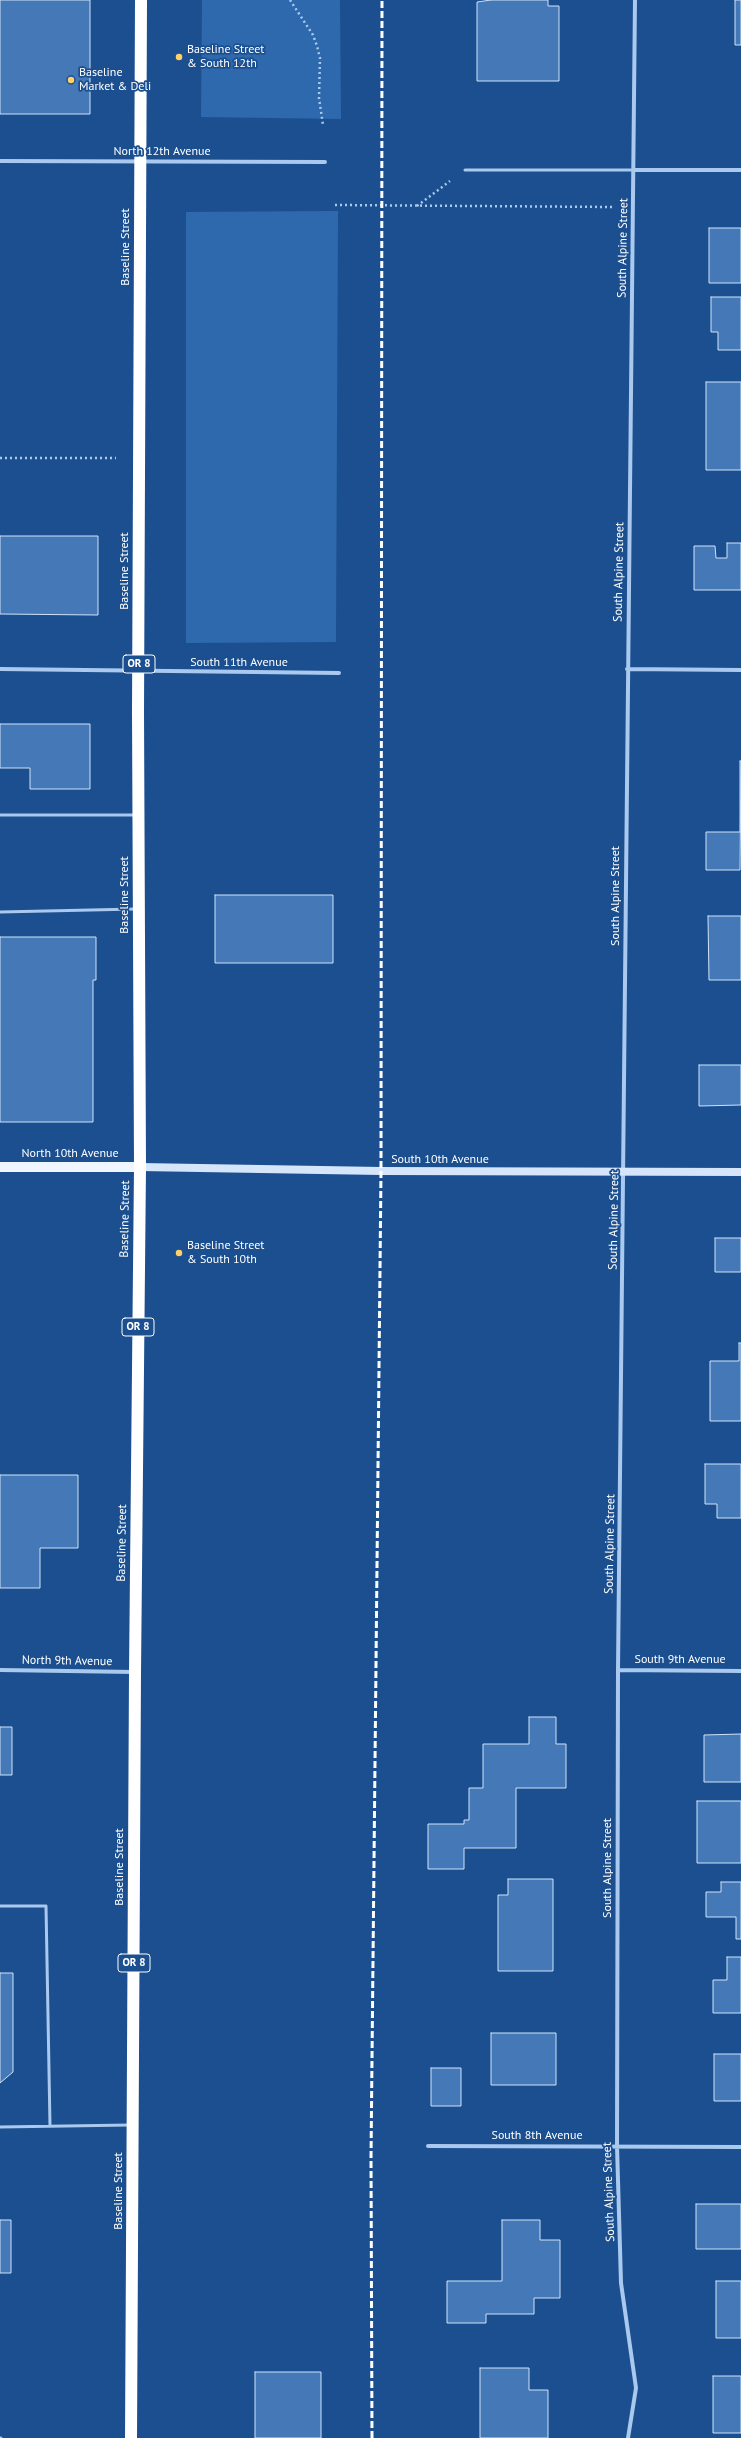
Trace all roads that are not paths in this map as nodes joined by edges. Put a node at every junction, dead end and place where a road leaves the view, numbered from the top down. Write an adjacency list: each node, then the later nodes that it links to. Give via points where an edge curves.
1 (141, 0): 4 (highway, Baseline Street / OR 8)
2 (635, 0): 7 (street, South Alpine Street)
3 (0, 161): 4 (street, North 12th Avenue)
4 (140, 162): 5 (street, North 12th Avenue); 12 (highway, Baseline Street / OR 8)
5 (325, 162)
6 (465, 170): 7 (lane)
7 (635, 170): 8 (street); 10 (street, South Alpine Street)
8 (741, 170)
9 (0, 669): 12 (street, South 11th Avenue)
10 (627, 669): 11 (street); 20 (street, South Alpine Street)
11 (741, 670)
12 (139, 672): 13 (street, South 11th Avenue); 15 (highway, Baseline Street / OR 8)
13 (339, 673)
14 (0, 815): 15 (lane)
15 (139, 815): 16 (highway, Baseline Street / OR 8)
16 (139, 909): 17 (lane); 19 (highway, Baseline Street / OR 8)
17 (0, 912)
18 (0, 1167): 19 (main road, North 10th Avenue)
19 (140, 1167): 20 (main road, South 10th Avenue, via 381,1172); 25 (highway, Baseline Street / OR 8)
20 (625, 1172): 21 (main road, South 10th Avenue); 23 (street, South Alpine Street)
21 (741, 1172)
22 (0, 1670): 25 (street, North 9th Avenue)
23 (618, 1670): 24 (street, South 9th Avenue); 31 (street, South Alpine Street)
24 (741, 1671)
25 (135, 1672): 27 (highway, Baseline Street / OR 8)
26 (0, 1906): 28 (lane, via 46,1906)
27 (133, 2125): 28 (lane); 33 (highway, Baseline Street / OR 8)
28 (50, 2126): 29 (lane)
29 (0, 2127)
30 (428, 2146): 31 (street, South 8th Avenue)
31 (617, 2146): 32 (street, South 8th Avenue); 34 (street, South Alpine Street, via 621,2283 636,2388)
32 (741, 2147)
33 (131, 2438)
34 (628, 2438)

